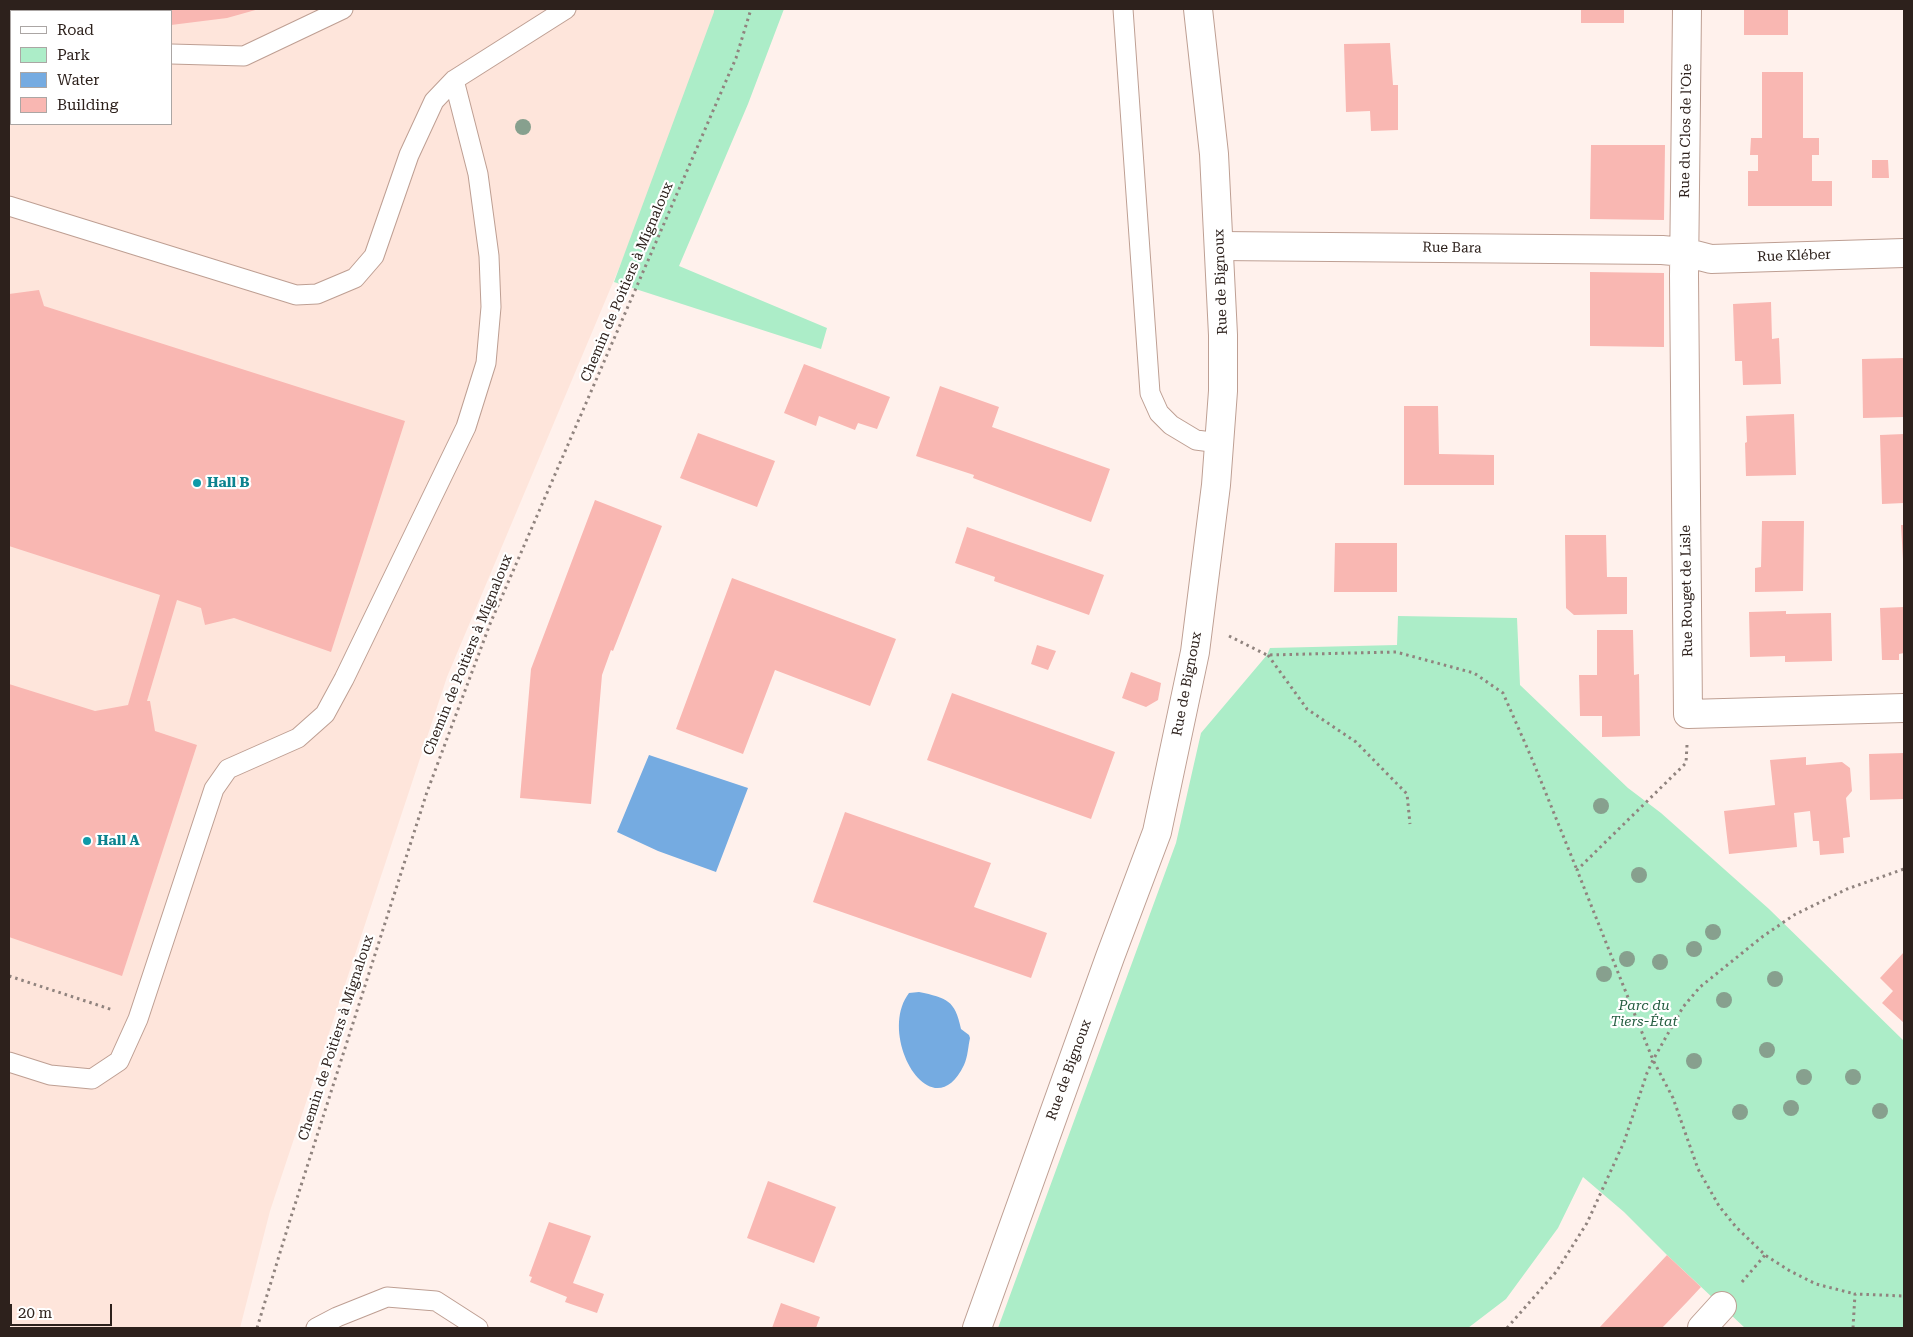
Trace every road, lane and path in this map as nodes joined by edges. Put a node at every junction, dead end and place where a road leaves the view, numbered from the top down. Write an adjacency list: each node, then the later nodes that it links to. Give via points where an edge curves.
1 (343, 9): 9 (lane, via 244,56)
2 (566, 9): 10 (lane)
3 (752, 9): 31 (path, Chemin de Poitiers à Mignaloux, via 736,58 490,624 427,792)
4 (1123, 9): 15 (lane, via 1150,393 1159,413 1171,425 1196,440)
5 (1198, 9): 12 (street, Rue de Bignoux, via 1214,154)
6 (1687, 9): 13 (street, Rue du Clos de l'Oie)
7 (10, 16): 8 (lane)
8 (9, 20)
9 (172, 54)
10 (454, 80): 11 (lane, via 434,101 409,155 374,256 355,278 317,294 296,295); 24 (lane, via 478,174 490,256 491,307 486,364 466,427 325,714 298,738 228,769 214,789)
11 (9, 206)
12 (1220, 246): 13 (street, Rue Bara); 15 (street, Rue de Bignoux, via 1223,381)
13 (1684, 252): 14 (street, Rue Kléber, via 1710,258); 19 (street, Rue Rouget de Lisle)
14 (1904, 253)
15 (1219, 443): 16 (street, Rue de Bignoux)
16 (1199, 621): 17 (path); 34 (street, Rue de Bignoux, via 1157,832)
17 (1268, 655): 20 (path, via 1307,709 1356,742 1407,794); 22 (path, via 1396,652 1474,673 1503,693)
18 (1904, 708): 19 (street)
19 (1688, 714): 22 (path, via 1686,763)
20 (1410, 824)
21 (1904, 868): 25 (path, via 1847,889 1794,915 1762,937 1700,987 1683,1007)
22 (1577, 870): 25 (path)
23 (9, 976): 24 (path)
24 (138, 1019): 26 (lane, via 119,1062 92,1079 50,1075)
25 (1653, 1060): 27 (path, via 1673,1098 1698,1169 1719,1206); 35 (path, via 1624,1142 1587,1223 1556,1272)
26 (9, 1062)
27 (1765, 1255): 28 (path, via 1816,1284); 30 (path)
28 (1855, 1294): 29 (path); 37 (path)
29 (1904, 1296)
30 (1722, 1306): 36 (street)
31 (257, 1328)
32 (316, 1328): 33 (lane, via 387,1297 436,1301)
33 (478, 1328)
34 (977, 1328)
35 (1507, 1328)
36 (1702, 1328)
37 (1854, 1328)

